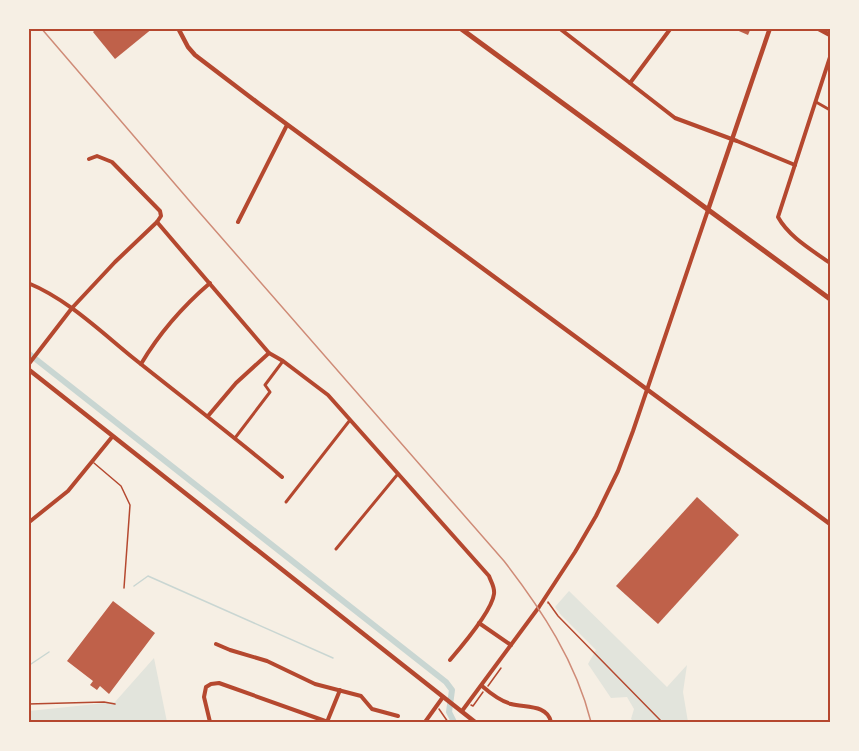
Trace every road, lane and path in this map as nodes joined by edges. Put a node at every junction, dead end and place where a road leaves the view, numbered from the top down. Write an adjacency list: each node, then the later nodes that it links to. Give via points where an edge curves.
1 (178, 28): 12 (street, via 195,56)
2 (460, 28): 16 (main road)
3 (559, 28): 9 (street)
4 (671, 28): 9 (street)
5 (770, 28): 13 (street)
6 (817, 28): 7 (street)
7 (831, 35)
8 (831, 57): 10 (street)
9 (630, 83): 13 (street, via 675,118)
10 (816, 102): 11 (street); 15 (street)
11 (831, 110)
12 (287, 125): 18 (street); 28 (street)
13 (732, 139): 15 (street); 16 (street)
14 (89, 159): 17 (street, via 97,156 112,162 160,211)
15 (795, 165): 19 (street, via 778,217 792,235)
16 (708, 210): 22 (main road); 28 (street)
17 (158, 222): 21 (street); 23 (street)
18 (238, 222)
19 (831, 263)
20 (28, 283): 23 (street)
21 (210, 283): 24 (street); 26 (street, via 187,302)
22 (831, 299)
23 (72, 308): 26 (street); 27 (street)
24 (269, 353): 25 (street); 29 (street)
25 (283, 361): 30 (street, via 328,395); 32 (street, via 265,385 270,392)
26 (141, 364): 29 (street)
27 (28, 367): 31 (street)
28 (648, 389): 38 (street); 44 (street, via 618,471 596,516 539,608)
29 (208, 416): 32 (street)
30 (350, 420): 34 (street); 36 (street)
31 (112, 437): 33 (street); 48 (street)
32 (235, 438): 35 (street)
33 (92, 462): 37 (street, via 68,491); 40 (lane, via 121,486 130,505)
34 (398, 475): 39 (street); 42 (street, via 489,576 494,596)
35 (282, 477)
36 (286, 502)
37 (28, 523)
38 (831, 524)
39 (336, 549)
40 (124, 588)
41 (548, 602): 60 (path)
42 (479, 622): 44 (street); 45 (street)
43 (216, 644): 47 (street, via 267,661 315,684)
44 (511, 645): 46 (street)
45 (450, 660)
46 (482, 686): 52 (street); 59 (street, via 502,700 544,711)
47 (340, 690): 53 (street, via 361,696 372,709); 54 (street)
48 (443, 697): 51 (street); 52 (street)
49 (28, 704): 50 (path)
50 (116, 704)
51 (437, 706): 55 (street); 57 (path)
52 (462, 711): 58 (street)
53 (398, 716)
54 (328, 722): 56 (street, via 219,683 206,687 204,698)
55 (426, 722)
56 (210, 723)
57 (447, 723)
58 (475, 723)
59 (550, 723)
60 (662, 723)

